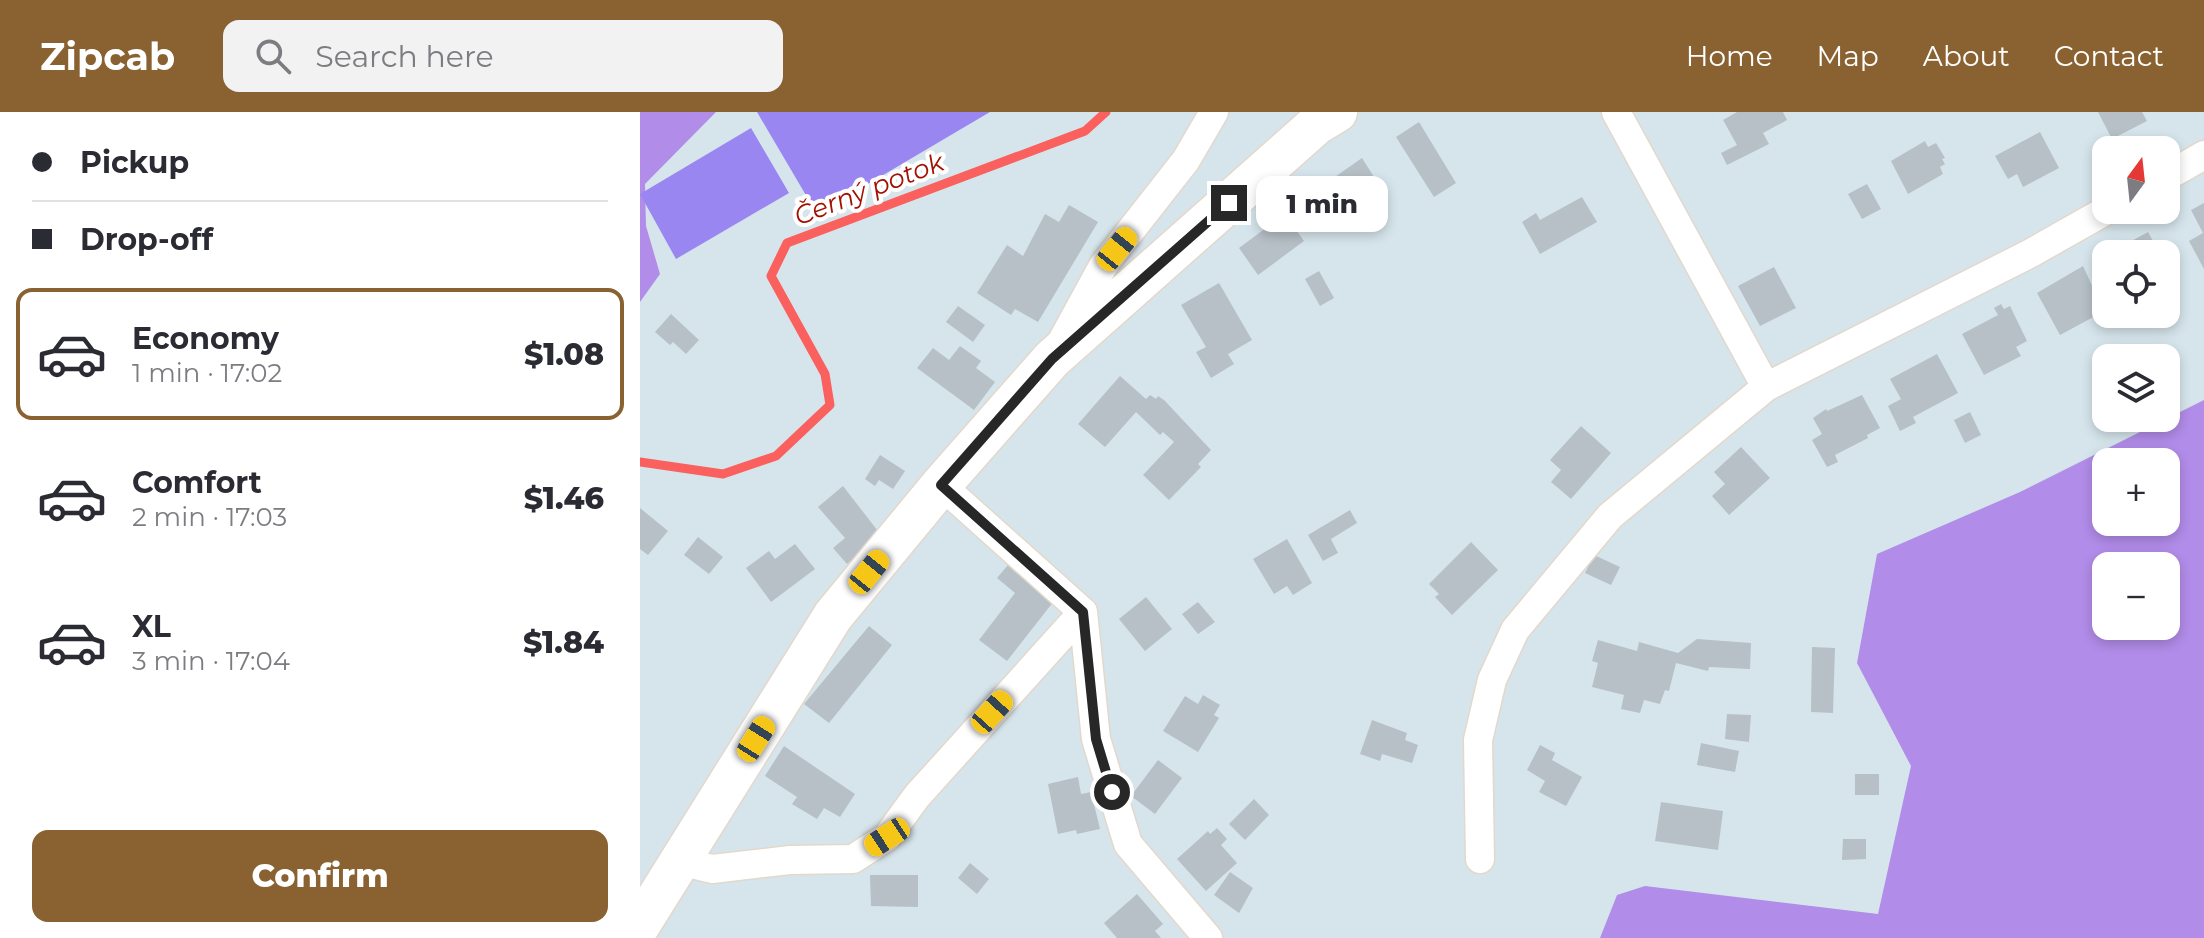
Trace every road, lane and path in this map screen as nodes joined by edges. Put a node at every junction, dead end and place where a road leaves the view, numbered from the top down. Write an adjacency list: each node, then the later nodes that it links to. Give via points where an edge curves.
1 (1214, 112): 7 (street, via 1186,160 1103,266)
2 (1337, 112): 7 (street, via 1317,124)
3 (1616, 112): 8 (street)
4 (2204, 155): 5 (street)
5 (2180, 169)
6 (2092, 218): 8 (street)
7 (1052, 359): 9 (street)
8 (1766, 387): 11 (street, via 1610,516 1515,630 1492,680 1478,740)
9 (941, 485): 10 (street); 12 (street, via 833,616)
10 (1083, 612): 12 (street, via 917,796 887,837 853,859 712,869); 14 (street, via 1096,739 1128,844)
11 (1480, 859)
12 (679, 861): 13 (street)
13 (640, 925)
14 (1208, 938)

